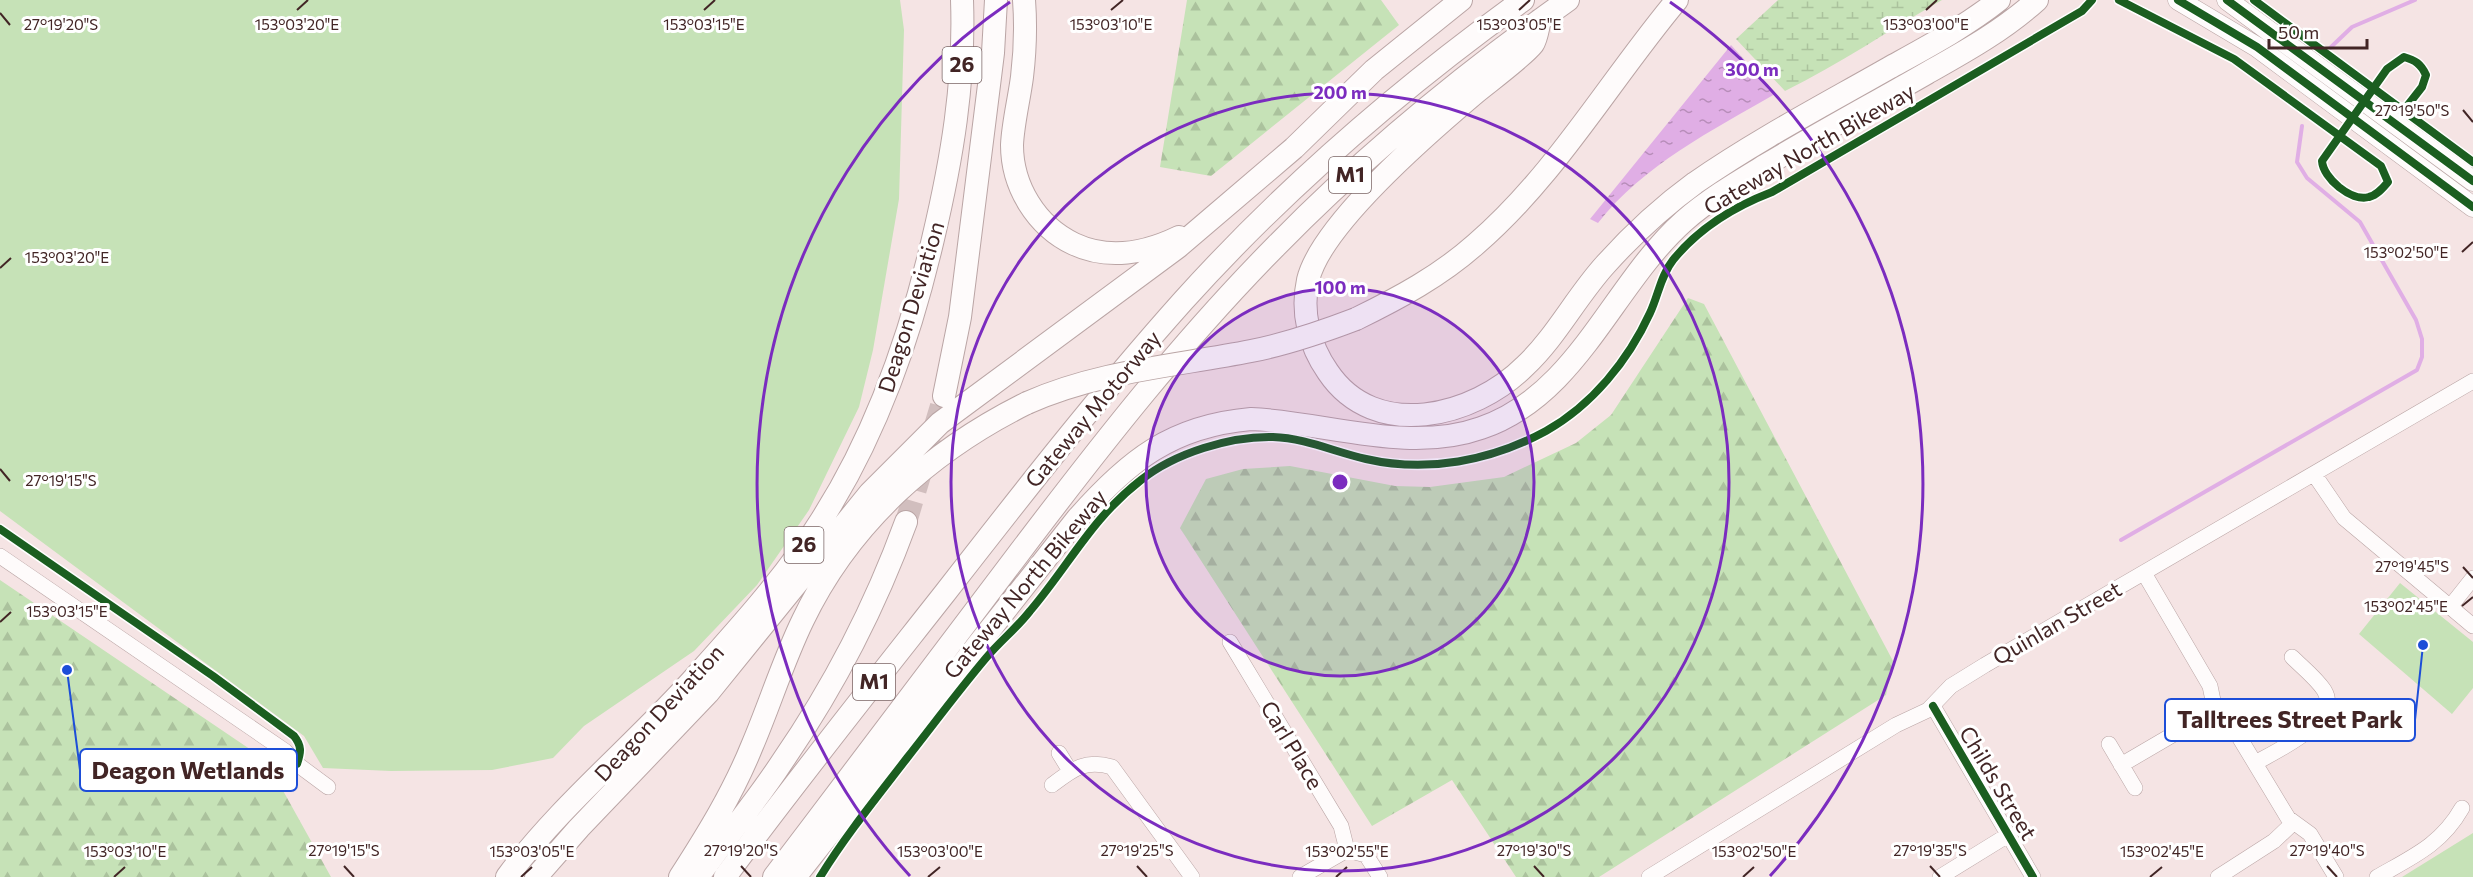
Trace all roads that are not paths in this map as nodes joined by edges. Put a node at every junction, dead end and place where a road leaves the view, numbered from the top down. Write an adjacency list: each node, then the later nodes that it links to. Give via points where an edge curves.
1 (962, 0): 41 (highway, Deagon Deviation / 26, via 960,96 946,185 910,327 871,431 823,519 792,563 690,684 553,824)
2 (996, 0): 17 (highway, Deagon Deviation / 26, via 960,317)
3 (1024, 0): 15 (highway, via 1023,65 1012,142 1023,194 1034,211 1063,239 1117,254 1166,243)
4 (1461, 0): 15 (highway, via 1388,58 1253,185)
5 (1523, 0): 45 (highway, Gateway Motorway / M1, via 1348,140 1265,216 1185,299 1025,490)
6 (1568, 0): 12 (highway, Gateway Motorway / M1)
7 (1677, 0): 43 (highway, bridge, via 1531,189 1476,245 1415,289 1356,319 1282,344 1105,376 1064,388 986,424 943,452 888,500 852,542 804,619 734,788)
8 (1999, 0): 12 (highway, via 1936,42 1739,155 1684,192 1616,253 1588,284 1539,352 1493,392 1452,410 1414,416 1394,414 1360,401 1330,375 1313,345 1305,294 1314,260 1334,231 1392,170 1533,44)
9 (2037, 0): 47 (highway, via 1980,44 1789,151 1705,204 1653,252 1568,367 1532,401 1498,422 1423,438 1251,419 1191,430 1151,449 1113,479 1077,519)
10 (2178, 0): 14 (main road, via 2257,47)
11 (2227, 0): 13 (main road)
12 (1540, 20): 46 (highway, Gateway Motorway / M1, via 1455,84 1349,176 1278,244 1179,351 1088,462)
13 (2473, 181)
14 (2473, 207)
15 (1202, 225): 42 (highway, via 1178,247 940,423 905,457 829,541 708,693)
16 (2473, 381): 18 (street, Quinlan Street)
17 (944, 396)
18 (2314, 474): 21 (street, Quinlan Street); 23 (street, via 2344,519)
19 (906, 522): 44 (highway, via 863,622 823,699 782,764)
20 (0, 556): 35 (street, via 285,751)
21 (2144, 573): 27 (street, Quinlan Street, via 1985,664 1951,686); 28 (street, via 2210,686)
22 (2473, 578): 23 (street)
23 (2450, 607): 24 (street)
24 (2473, 626)
25 (1230, 642): 40 (street, Carl Place, via 1341,826)
26 (2292, 657): 31 (street, via 2324,690 2328,708 2314,726)
27 (1933, 706): 39 (street, Childs Street); 51 (street, Quinlan Street)
28 (2215, 710): 31 (street, via 2230,722); 32 (street)
29 (2109, 744): 32 (street)
30 (1059, 753): 33 (street)
31 (2256, 763): 38 (street)
32 (2121, 765): 36 (street)
33 (1070, 771): 34 (street); 48 (street, via 1094,762 1112,767)
34 (1052, 785)
35 (328, 787)
36 (2135, 788)
37 (2462, 808): 56 (street, via 2437,842)
38 (2293, 823): 54 (street, via 2279,837); 55 (street, via 2310,834)
39 (2008, 835): 52 (street); 53 (street, Childs Street)
40 (1347, 850): 49 (street); 50 (street, via 1366,855)
41 (507, 877)
42 (536, 877)
43 (680, 877)
44 (698, 877)
45 (725, 877)
46 (774, 877)
47 (795, 877)
48 (1192, 877)
49 (1300, 877)
50 (1380, 877)
51 (1649, 877)
52 (1940, 877)
53 (2033, 877)
54 (2218, 877)
55 (2336, 877)
56 (2377, 877)

